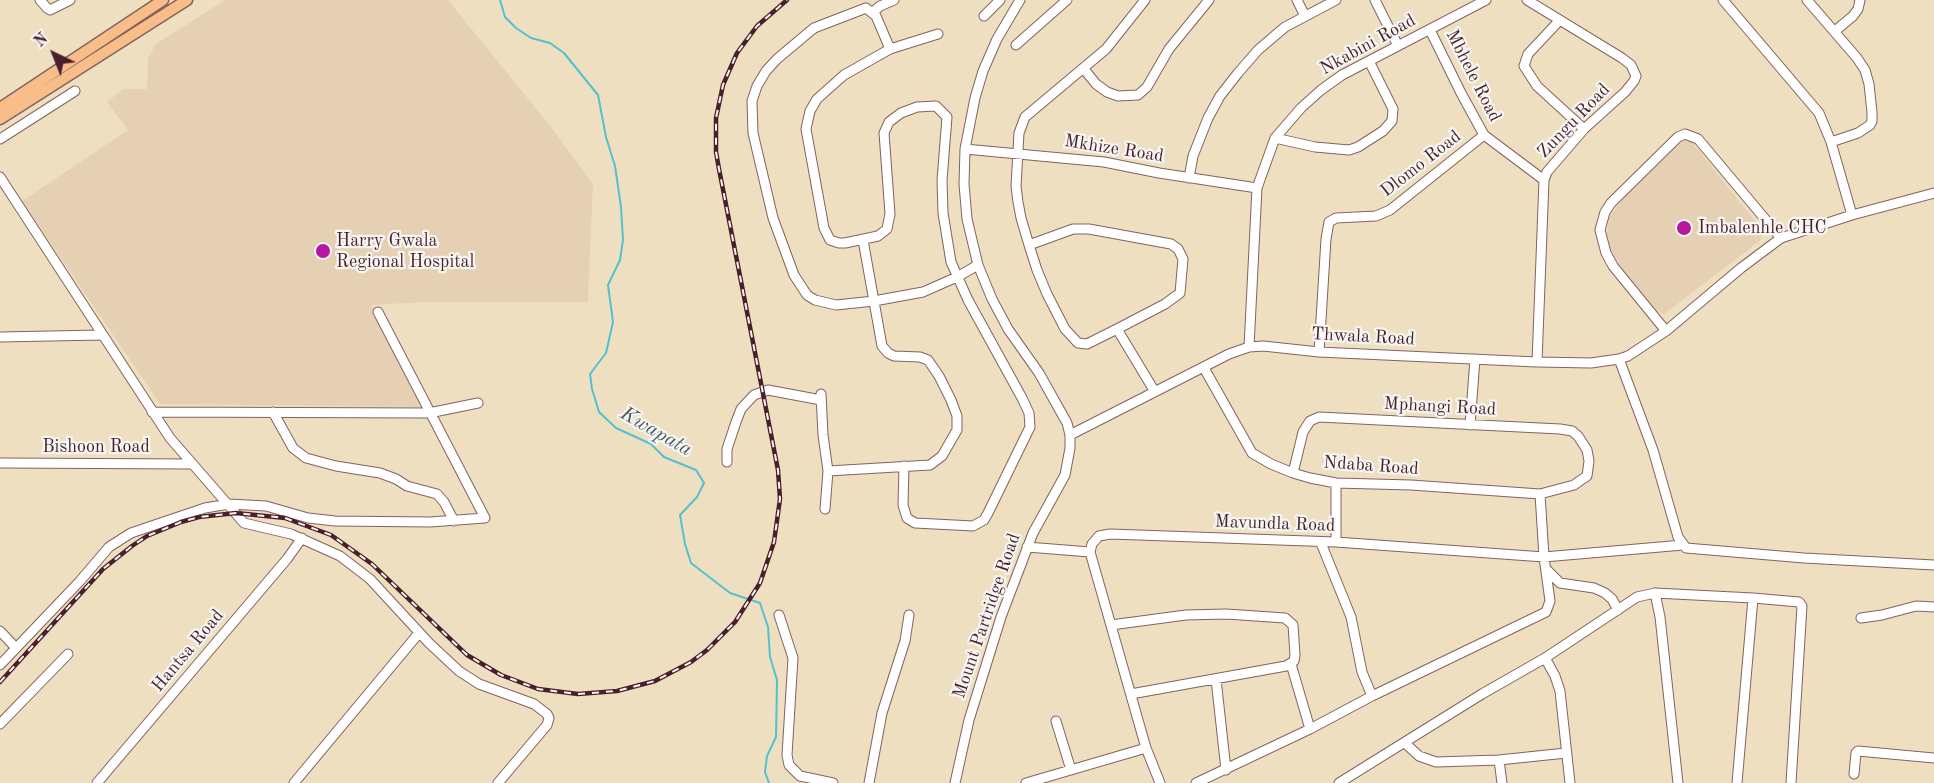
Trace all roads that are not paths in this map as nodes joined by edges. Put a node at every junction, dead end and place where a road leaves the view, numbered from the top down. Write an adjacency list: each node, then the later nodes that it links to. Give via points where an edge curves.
1 (40, 0): 2 (street, via 50,10)
2 (70, 0)
3 (163, 0): 32 (main road)
4 (187, 0): 33 (main road)
5 (894, 0): 19 (street)
6 (1000, 0): 20 (street)
7 (1020, 0): 39 (street, Mount Partridge Road, via 983,71)
8 (1067, 0): 26 (street)
9 (1145, 0): 30 (street, via 1113,42)
10 (1209, 0): 30 (street, via 1169,48 1147,87 1138,95 1107,92)
11 (1297, 0): 21 (street)
12 (1336, 0): 21 (street)
13 (1375, 0): 27 (street)
14 (1486, 0): 23 (street, Nkabini Road)
15 (1527, 0): 22 (street, Zungu Road)
16 (1723, 0): 38 (street, via 1807,97 1819,113)
17 (1807, 0): 24 (street)
18 (1860, 0): 24 (street, via 1853,16)
19 (873, 12): 28 (street); 52 (street, via 866,8 814,28 792,45 757,86 751,116 773,218 799,285 807,295 826,303)
20 (984, 16)
21 (1305, 16): 42 (street, via 1258,50 1220,96 1200,136)
22 (1559, 21): 34 (street, via 1528,54 1524,66 1538,86); 34 (street, Zungu Road, via 1622,58 1635,71 1634,81)
23 (1430, 30): 27 (street, Nkabini Road); 35 (street, Mbhele Road)
24 (1835, 31): 38 (street, via 1865,70 1872,121 1858,133)
25 (938, 34): 28 (street)
26 (1016, 45)
27 (1398, 46): 29 (street, Nkabini Road)
28 (890, 49): 48 (street, via 825,90 810,111 806,129 827,235 839,243)
29 (1369, 61): 36 (street, Nkabini Road, via 1320,90); 36 (street, via 1393,109 1392,121 1383,131 1349,150)
30 (1084, 69): 40 (street, via 1025,117 1020,125)
31 (75, 91): 37 (street)
32 (0, 108)
33 (0, 119)
34 (1584, 129): 43 (street, Zungu Road)
35 (1484, 135): 43 (street, Mbhele Road); 59 (street, Dlomo Road, via 1389,210 1376,216 1336,218 1329,222)
36 (1275, 138): 44 (street, Nkabini Road)
37 (0, 139)
38 (1831, 142): 46 (street)
39 (965, 149): 40 (street, Mkhize Road); 50 (street, Mount Partridge Road, via 967,219)
40 (1017, 154): 42 (street, Mkhize Road, via 1104,162); 49 (street, via 1018,202)
41 (0, 177): 56 (street)
42 (1189, 178): 44 (street, Mkhize Road)
43 (1544, 180): 62 (street, Zungu Road)
44 (1257, 188): 58 (street, Nkabini Road)
45 (1934, 193): 46 (street, Thwala Road)
46 (1852, 215): 47 (street, Thwala Road)
47 (1781, 238): 55 (street, Thwala Road); 55 (street, via 1698,139 1685,134 1678,137 1611,203 1600,230 1613,266)
48 (863, 240): 51 (street, via 884,232 889,224 886,127 901,113 936,106 945,112 948,121 943,213); 52 (street)
49 (1029, 244): 54 (street, via 1047,294 1065,329 1078,343 1087,344); 54 (street, via 1073,229 1089,229 1162,242 1178,249 1183,259 1180,293)
50 (978, 265): 51 (street); 70 (street, Mount Partridge Road, via 1008,329 1039,373)
51 (957, 277): 52 (street, via 923,291); 74 (street, via 1022,398 1030,427 984,520 973,526 915,523 907,518 903,505)
52 (874, 301): 74 (street, via 885,350 894,356 928,360 957,416 957,430 942,456 930,465)
53 (378, 312): 68 (street)
54 (1118, 329): 64 (street)
55 (1666, 331): 61 (street, Thwala Road)
56 (101, 335): 57 (street); 66 (street)
57 (0, 337)
58 (1249, 347): 59 (street, Thwala Road); 63 (street, Thwala Road)
59 (1319, 352): 60 (street, Thwala Road)
60 (1475, 359): 62 (street, Thwala Road); 69 (street)
61 (1619, 359): 62 (street, Thwala Road, via 1592,363); 86 (street)
62 (1537, 362)
63 (1204, 368): 64 (street, Thwala Road); 76 (street, Ndaba Road, via 1252,453)
64 (1155, 393): 70 (street, Thwala Road)
65 (478, 403): 68 (street)
66 (152, 412): 67 (street); 73 (street)
67 (273, 412): 68 (street); 82 (street, via 293,448 306,458 380,473 437,494)
68 (429, 413): 82 (street, via 485,518)
69 (1470, 425): 76 (street, Mphangi Road, via 1319,417 1310,421 1303,432); 77 (street, Mphangi Road, via 1572,431 1587,450)
70 (1070, 435): 87 (street, Mount Partridge Road, via 1065,476)
71 (727, 462): 75 (street, via 727,449 741,409 754,395 768,390 821,397)
72 (0, 463): 73 (street, Bishoon Road)
73 (191, 464): 80 (street)
74 (904, 466): 75 (street)
75 (828, 471): 81 (street)
76 (1293, 473): 78 (street, Ndaba Road)
77 (1587, 476): 79 (street, Ndaba Road, via 1574,485)
78 (1336, 483): 79 (street, Ndaba Road); 84 (street)
79 (1540, 494): 89 (street)
80 (229, 504): 82 (street, via 266,506 322,520); 83 (street, via 248,525); 102 (street, via 154,524 117,541)
81 (825, 509)
82 (454, 520)
83 (302, 538): 101 (street, via 353,565); 122 (street, Hantsa Road)
84 (1336, 542): 85 (street, Mavundla Road); 89 (street, Mavundla Road)
85 (1321, 543): 88 (street, Mavundla Road, via 1104,534 1095,540); 109 (street, via 1351,617 1362,672)
86 (1683, 546): 89 (street, Mavundla Road); 90 (street, Mavundla Road, via 1690,550)
87 (1027, 547): 88 (street); 127 (street, Mount Partridge Road, via 969,720)
88 (1090, 552): 99 (street)
89 (1544, 557): 91 (street)
90 (1934, 565)
91 (1546, 569): 95 (street, via 1560,583 1605,592); 109 (street, via 1550,601 1546,612)
92 (1655, 593): 93 (street); 95 (street, via 1637,597); 134 (street)
93 (1753, 598): 135 (street); 136 (street, via 1799,602 1802,606)
94 (1934, 607): 98 (street, via 1916,606)
95 (1618, 610): 104 (street)
96 (779, 615): 125 (street, via 793,658 789,765 800,776)
97 (909, 615): 126 (street, via 905,641 882,713)
98 (1861, 618)
99 (1111, 625): 105 (street, via 1186,615 1285,618 1294,632 1295,655); 108 (street)
100 (0, 631): 102 (street)
101 (419, 633): 121 (street, via 470,679 534,704 547,714 548,724); 123 (street)
102 (16, 648): 106 (street)
103 (68, 654): 111 (street)
104 (1545, 658): 113 (street); 115 (street, via 1560,691)
105 (1291, 664): 107 (street); 112 (street)
106 (0, 665)
107 (1216, 679): 108 (street); 119 (street)
108 (1131, 693): 114 (street)
109 (1372, 696): 112 (street)
110 (1056, 721): 118 (street)
111 (0, 723)
112 (1310, 729): 119 (street)
113 (1405, 743): 117 (street, via 1419,756 1436,762); 131 (street)
114 (1146, 748): 118 (street); 129 (street)
115 (1566, 753): 117 (street); 133 (street)
116 (1934, 758): 120 (street, via 1858,751)
117 (1499, 760): 132 (street)
118 (1071, 770): 128 (street)
119 (1226, 770): 130 (street)
120 (1854, 774)
121 (501, 780): 124 (street)
122 (97, 783)
123 (294, 783)
124 (513, 783)
125 (833, 783)
126 (869, 783)
127 (955, 783)
128 (1026, 783)
129 (1160, 783)
130 (1196, 783)
131 (1339, 783)
132 (1502, 783)
133 (1570, 783)
134 (1678, 783)
135 (1737, 783)
136 (1791, 783)

